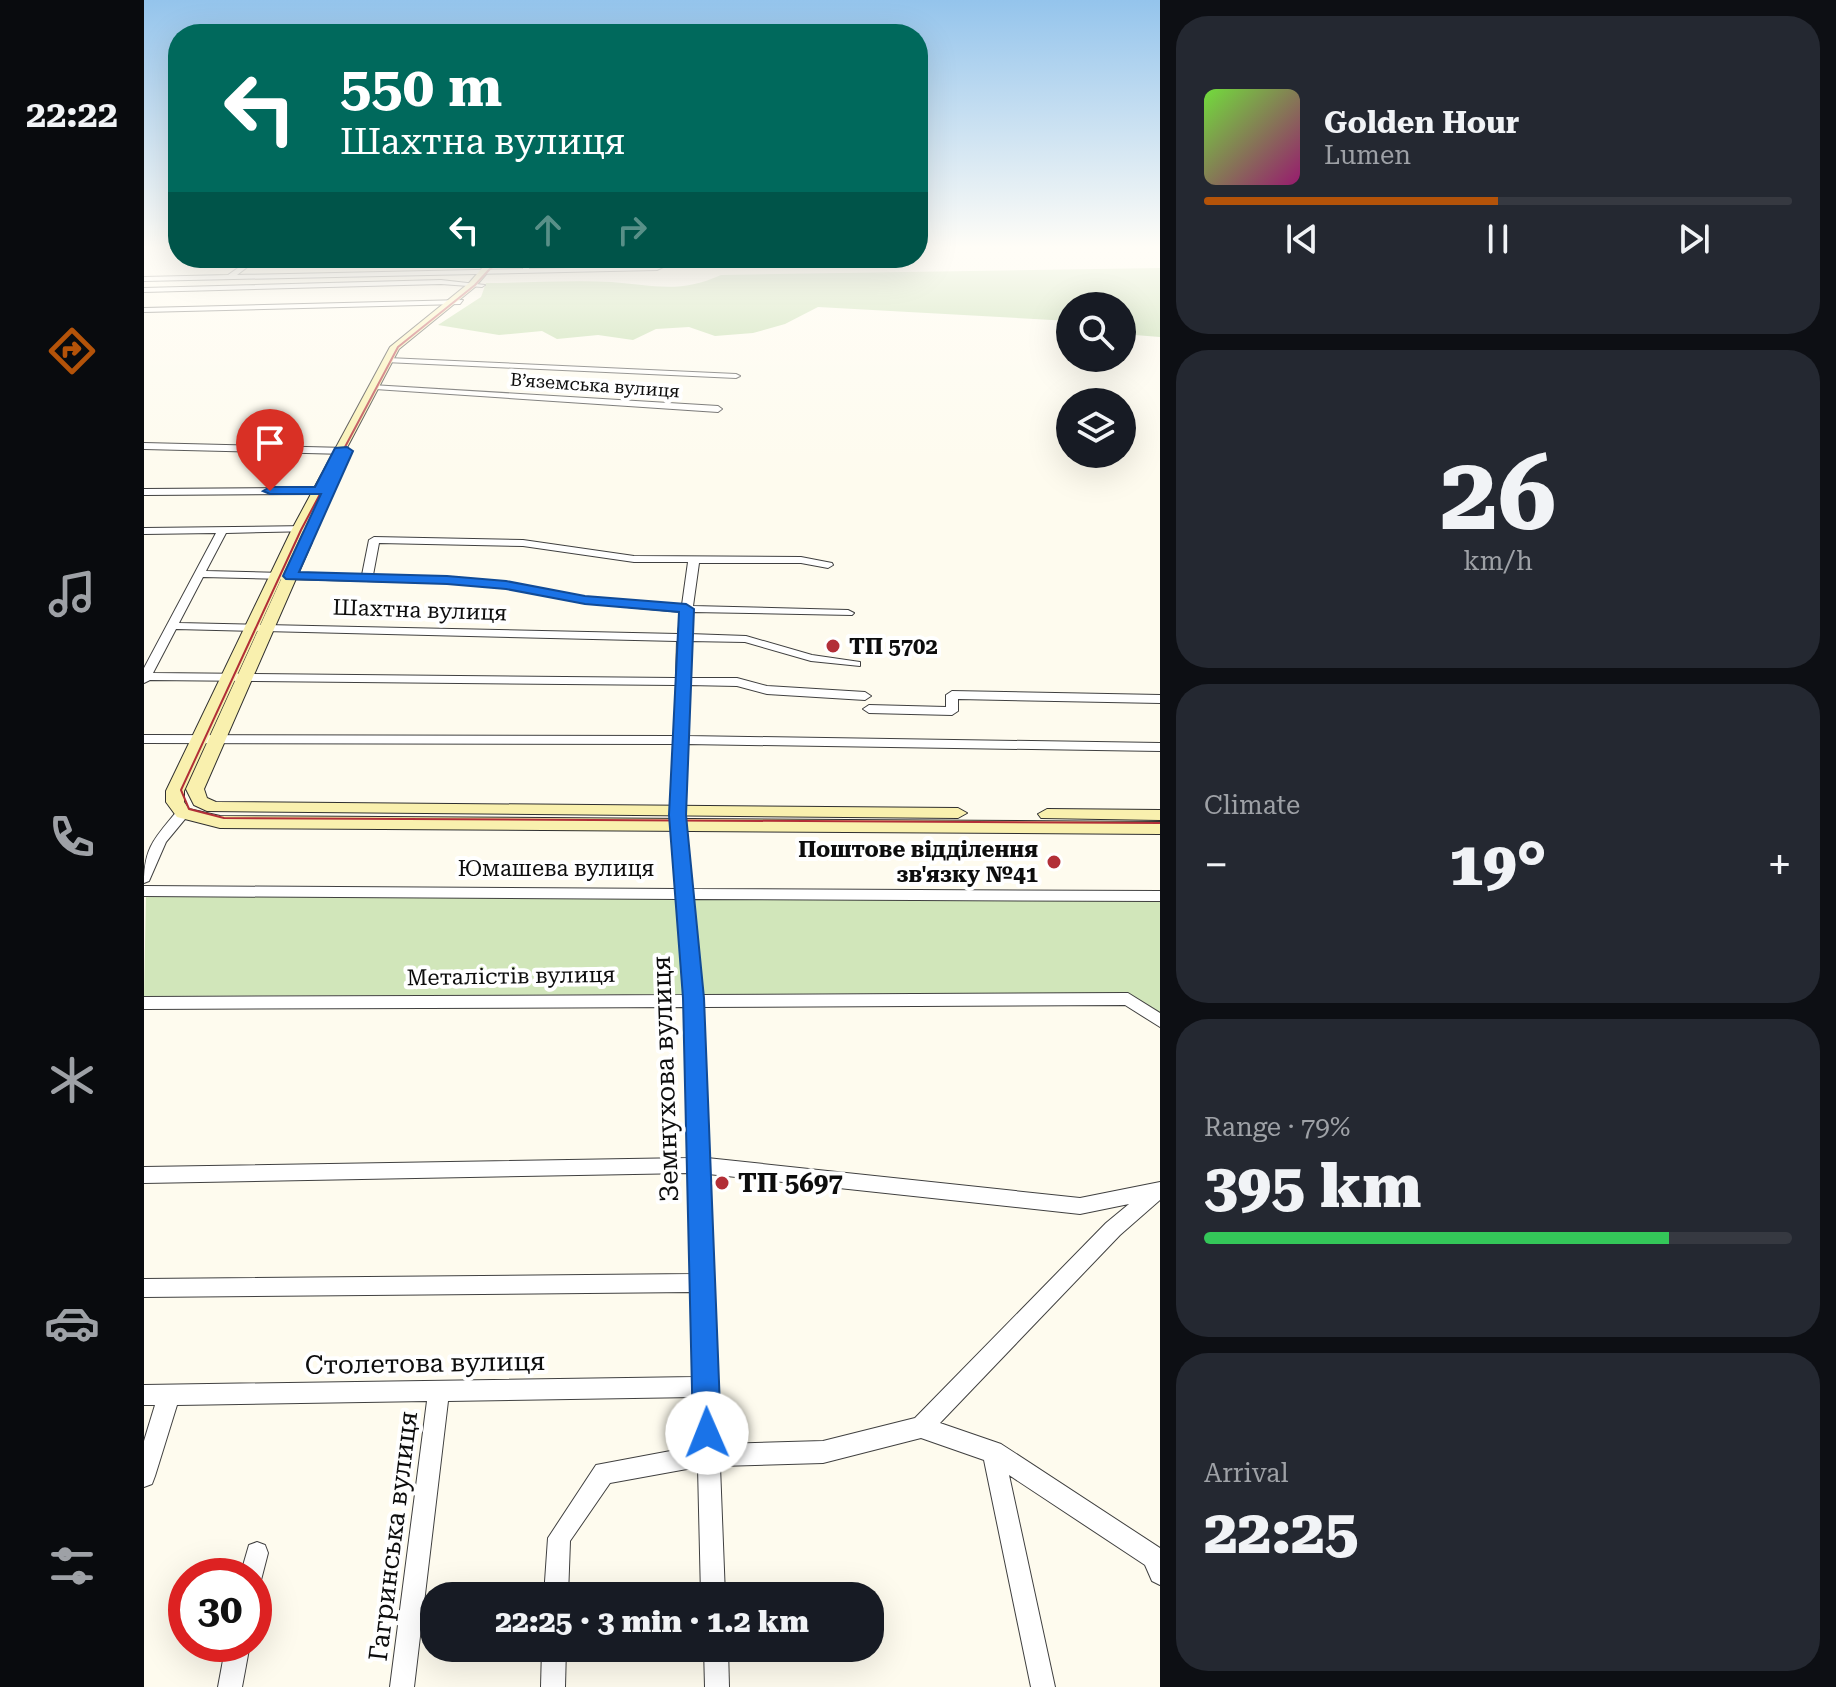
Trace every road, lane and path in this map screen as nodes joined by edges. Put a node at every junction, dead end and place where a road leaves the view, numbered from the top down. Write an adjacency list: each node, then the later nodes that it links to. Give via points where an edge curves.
1 (419, 327): 2 (main road, via 408,334)
2 (393, 360): 3 (street); 4 (main road)
3 (736, 376)
4 (379, 387): 5 (street, В’яземська вулиця); 7 (main road)
5 (718, 409)
6 (144, 446): 7 (street)
7 (343, 451): 8 (main road); 10 (main road)
8 (319, 491): 9 (street); 10 (main road)
9 (144, 492)
10 (304, 530): 12 (street); 16 (main road)
11 (144, 531): 12 (street)
12 (222, 531): 15 (street)
13 (694, 560): 14 (street, Шахтна вулиця); 17 (street, Шахтна вулиця, via 634,559 523,543 374,540); 18 (street, Земнухова вулиця)
14 (828, 565)
15 (200, 574): 16 (street, Шахтна вулиця); 20 (street)
16 (283, 576): 17 (street, Шахтна вулиця); 21 (main road); 22 (main road)
17 (367, 577): 18 (street, Шахтна вулиця, via 506,585 585,600)
18 (686, 609): 19 (street, Шахтна вулиця); 23 (street, Земнухова вулиця)
19 (848, 613)
20 (172, 626): 21 (street, Шахтна вулиця); 26 (street)
21 (254, 628): 22 (street, Шахтна вулиця); 25 (main road)
22 (269, 628): 23 (street, Шахтна вулиця); 27 (main road)
23 (683, 636): 24 (street, Шахтна вулиця, via 746,639 811,658); 28 (street, Земнухова вулиця)
24 (856, 664)
25 (227, 677): 26 (street); 27 (street); 31 (main road)
26 (145, 678)
27 (246, 678): 28 (street); 32 (main road)
28 (681, 682): 29 (street, via 737,682 952,711 952,695); 33 (street, Земнухова вулиця)
29 (1160, 699)
30 (144, 739): 31 (street)
31 (200, 740): 32 (street); 35 (main road, via 175,791)
32 (217, 740): 33 (street); 37 (main road, Юмашева вулиця, via 195,789 200,801 230,809)
33 (679, 740): 34 (street); 37 (street, Земнухова вулиця)
34 (1160, 747)
35 (183, 813): 37 (main road, Юмашева вулиця, via 220,822); 39 (street, via 160,841)
36 (1160, 815): 37 (main road, Юмашева вулиця)
37 (678, 817): 38 (main road, Юмашева вулиця); 41 (street, Земнухова вулиця)
38 (1160, 828)
39 (144, 878)
40 (144, 891): 41 (street, Юмашева вулиця)
41 (687, 893): 42 (street, Юмашева вулиця); 43 (street, Земнухова вулиця)
42 (1160, 896)
43 (693, 998): 44 (street, Металістів вулиця); 45 (street, Металістів вулиця, via 1128,999); 46 (street, Земнухова вулиця)
44 (144, 1003)
45 (1160, 1021)
46 (698, 1165): 47 (street); 48 (street, via 1080,1206); 49 (street, Земнухова вулиця)
47 (144, 1175)
48 (1160, 1191): 55 (street, via 1113,1229)
49 (703, 1283): 50 (street); 51 (street, Земнухова вулиця)
50 (144, 1288)
51 (706, 1387): 52 (street, Столетова вулиця); 57 (street, Земнухова вулиця)
52 (439, 1391): 54 (street, Столетова вулиця); 66 (street, Гагринська вулиця)
53 (144, 1395): 54 (street, Столетова вулиця)
54 (169, 1395): 58 (street)
55 (921, 1427): 56 (street); 57 (street, via 823,1452)
56 (993, 1452): 59 (street, via 1153,1557); 69 (street)
57 (707, 1455): 60 (street, via 604,1473 559,1538); 61 (street, Земнухова вулиця)
58 (144, 1476)
59 (1160, 1573)
60 (557, 1582)
61 (712, 1582)
62 (235, 1662): 65 (street)
63 (554, 1662): 67 (street)
64 (716, 1662): 68 (street)
65 (230, 1687)
66 (402, 1687)
67 (553, 1687)
68 (717, 1687)
69 (1043, 1687)

